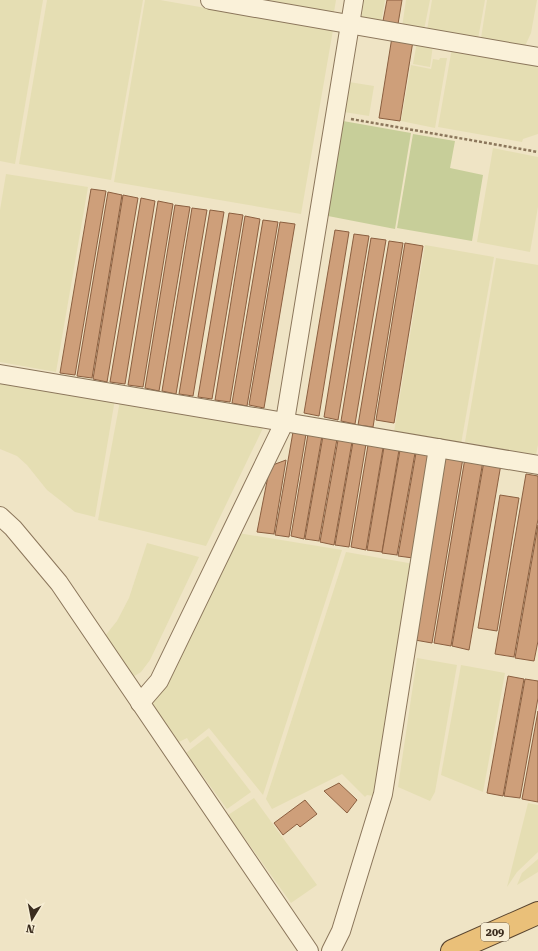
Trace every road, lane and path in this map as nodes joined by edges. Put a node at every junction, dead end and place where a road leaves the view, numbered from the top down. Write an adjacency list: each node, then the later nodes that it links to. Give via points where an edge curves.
1 (210, 0): 3 (street)
2 (354, 0): 3 (street)
3 (350, 24): 4 (street); 5 (street)
4 (538, 57)
5 (335, 117): 6 (path); 8 (street)
6 (538, 152)
7 (0, 374): 8 (street)
8 (285, 421): 9 (street); 12 (street, via 159,681)
9 (438, 448): 10 (street); 15 (street, via 383,794 341,931)
10 (538, 465)
11 (0, 516): 12 (street, via 59,583)
12 (140, 704): 14 (street)
13 (538, 912): 16 (highway, 209)
14 (309, 951)
15 (330, 951)
16 (452, 951)

